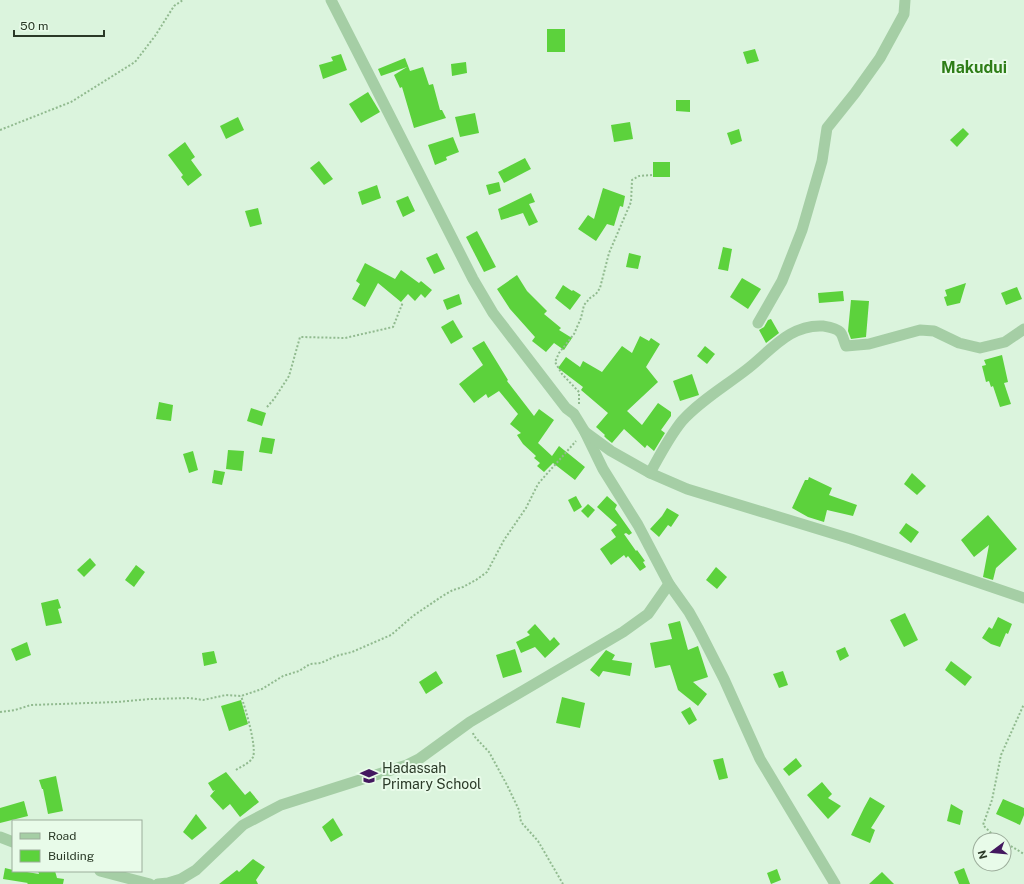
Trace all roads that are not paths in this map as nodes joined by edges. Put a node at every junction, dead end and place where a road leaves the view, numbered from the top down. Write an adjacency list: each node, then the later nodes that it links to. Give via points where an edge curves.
1 (331, 0): 5 (street, via 473,279 498,319 566,408 574,414)
2 (905, 0): 3 (street, via 904,14 880,58 828,128 822,161 802,230 782,281)
3 (758, 323)
4 (1024, 329): 6 (street, via 1006,342 980,348 960,343 934,331 920,330 869,344 846,346 840,332 830,327 814,326 790,334 752,366 700,403 682,422)
5 (585, 432): 6 (street, via 611,451); 7 (street)
6 (650, 473): 8 (street, via 687,489 851,539)
7 (669, 584): 13 (street, via 653,608 623,632 470,722 419,759 277,807 243,825 196,870 180,879); 14 (street, via 705,640 760,759)
8 (1024, 598)
9 (0, 837): 10 (street)
10 (12, 842)
11 (104, 872): 12 (street)
12 (150, 884)
13 (158, 884)
14 (835, 884)

